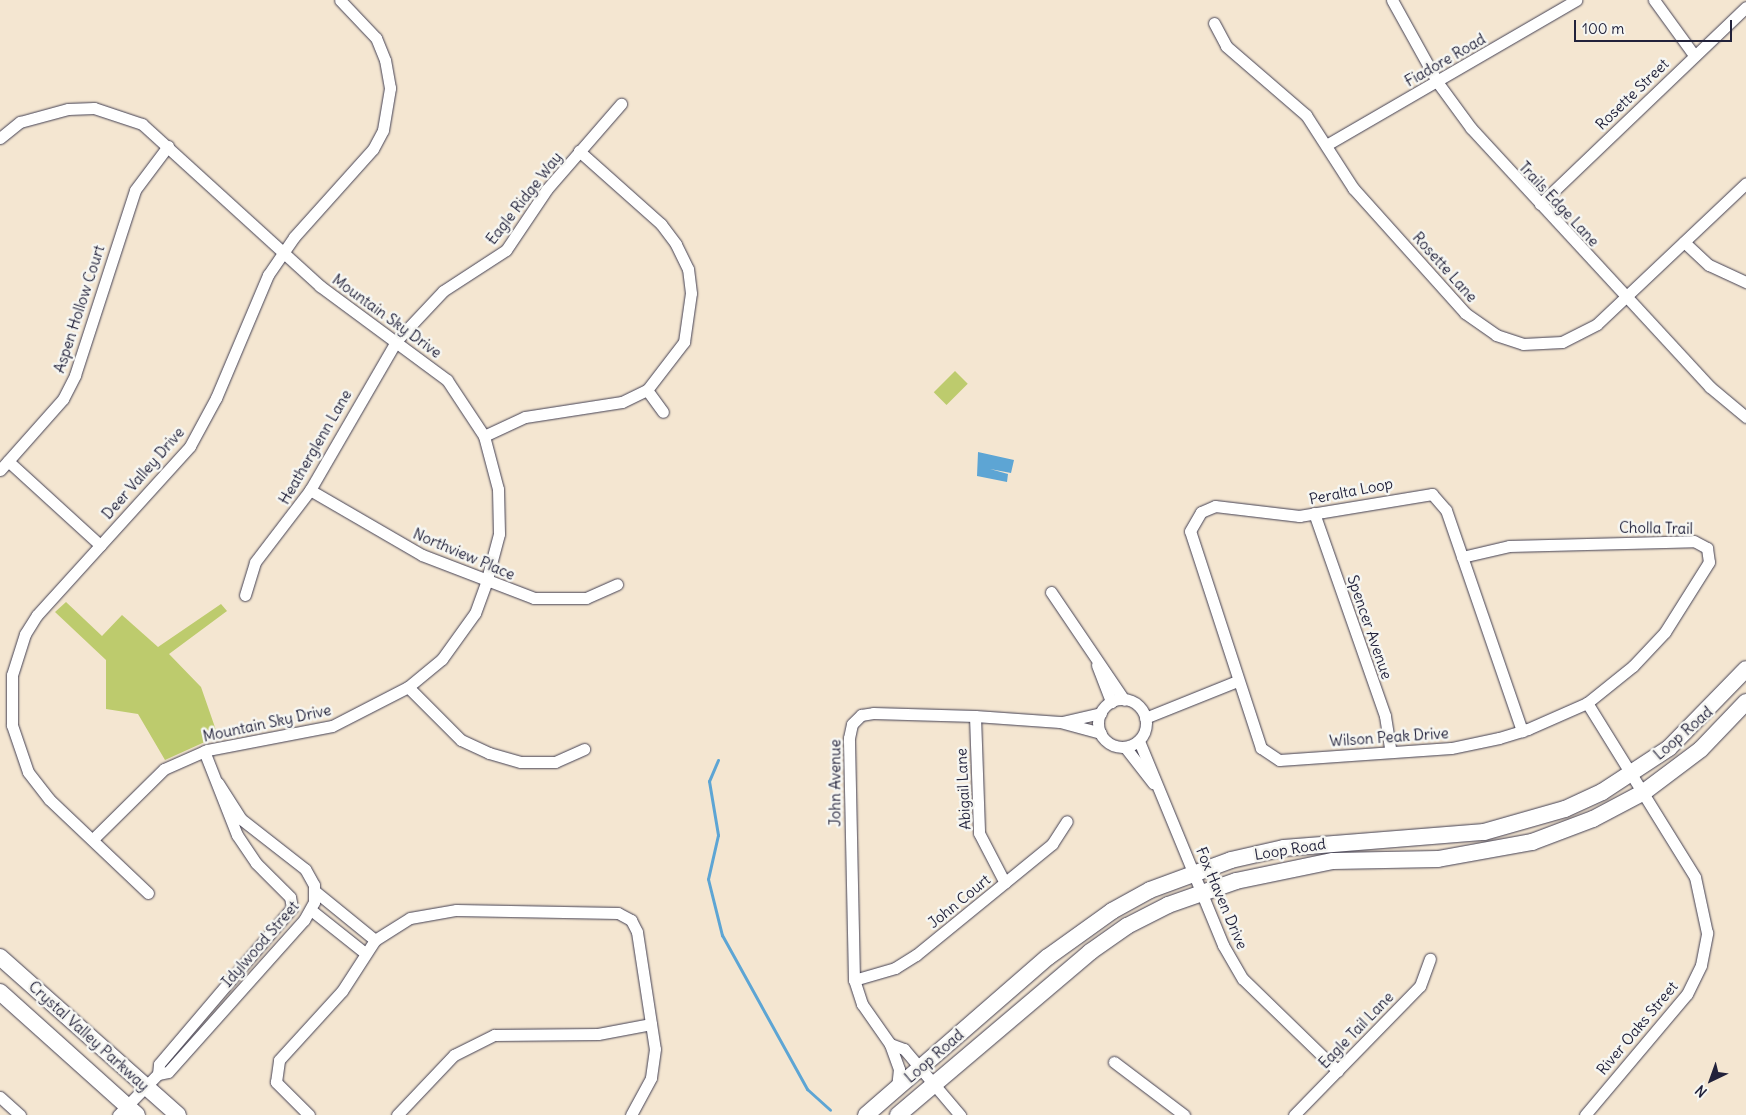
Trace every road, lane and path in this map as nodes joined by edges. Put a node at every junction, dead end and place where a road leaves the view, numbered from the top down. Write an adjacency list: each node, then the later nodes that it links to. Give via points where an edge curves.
1 (340, 0): 17 (street, Deer Valley Drive, via 376,38 387,70 388,110 373,149)
2 (1392, 0): 8 (street, Trails Edge Lane)
3 (1576, 0): 8 (street, Fiadore Road)
4 (1654, 0): 7 (street)
5 (1746, 8): 7 (street, Rosette Street)
6 (1214, 23): 11 (street, Rosette Lane, via 1226,46 1306,115)
7 (1694, 55): 15 (street, Rosette Street)
8 (1438, 83): 11 (street, Fiadore Road); 15 (street, Trails Edge Lane, via 1471,128)
9 (622, 104): 13 (street, Eagle Ridge Way)
10 (0, 138): 12 (street, Mountain Sky Drive, via 20,122 46,112 94,108 142,124)
11 (1328, 144): 19 (street, Rosette Lane, via 1353,188 1465,313 1496,336 1523,344 1562,342 1597,324)
12 (168, 146): 17 (street, Mountain Sky Drive); 27 (street, Aspen Hollow Court, via 135,190 75,375 62,400)
13 (580, 150): 20 (street, Eagle Ridge Way, via 506,250 436,297); 21 (street, via 661,224 688,269 691,318 684,342)
14 (1746, 183): 16 (street, Rosette Lane)
15 (1540, 204): 19 (street, Trails Edge Lane)
16 (1684, 242): 18 (street, via 1709,265); 19 (street, Rosette Lane)
17 (282, 253): 20 (street, Mountain Sky Drive); 30 (street, Deer Valley Drive, via 268,275 198,434)
18 (1746, 282)
19 (1625, 297): 23 (street, Trails Edge Lane)
20 (397, 340): 26 (street, Mountain Sky Drive, via 447,380); 28 (street, Heatherglenn Lane)
21 (647, 390): 24 (street); 26 (street, via 622,402 525,417)
22 (1746, 403): 23 (street)
23 (1732, 406): 25 (street, Trails Edge Lane)
24 (664, 412)
25 (1746, 417)
26 (484, 436): 32 (street, Mountain Sky Drive, via 498,490 499,534)
27 (4, 465): 30 (street)
28 (310, 490): 32 (street, Northview Place, via 422,555); 35 (street, Heatherglenn Lane, via 255,562)
29 (1314, 514): 31 (street, Peralta Loop, via 1432,494 1443,504); 38 (street, Peralta Loop, via 1286,515 1215,506 1201,512 1193,524 1190,539); 55 (street, Spencer Avenue, via 1385,716)
30 (100, 545): 44 (street, Deer Valley Drive, via 26,634)
31 (1462, 557): 43 (street, Cholla Trail, via 1510,546 1694,541 1707,548 1709,562 1665,632 1633,666); 49 (street, Peralta Loop)
32 (486, 583): 33 (street, Northview Place, via 554,601 586,598); 39 (street, Mountain Sky Drive, via 460,637)
33 (617, 584)
34 (1051, 592): 36 (street)
35 (245, 595)
36 (1089, 644): 40 (street); 41 (street)
37 (1746, 670): 56 (street, Loop Road, via 1689,732)
38 (1237, 681): 47 (street); 55 (street, Wilson Peak Drive, via 1261,748 1269,757)
39 (408, 687): 53 (street, via 462,740 489,754 521,762 555,762); 54 (street, Mountain Sky Drive, via 332,726)
40 (1124, 700): 41 (street); 47 (street, via 1138,705)
41 (1111, 702): 45 (street)
42 (1746, 702): 59 (street, Loop Road, via 1701,749)
43 (1587, 703): 49 (street, Wilson Peak Drive); 56 (street, River Oaks Street)
44 (5, 707): 61 (street, Deer Valley Drive, via 28,772 49,799)
45 (1101, 713): 48 (street, John Avenue); 50 (street)
46 (975, 716): 48 (street, John Avenue); 63 (street, Abigail Lane, via 979,833); 72 (street, John Avenue, via 873,713 861,715 852,724 849,738)
47 (1145, 718): 51 (street)
48 (1060, 722): 50 (street, John Avenue)
49 (1522, 731): 55 (street, Wilson Peak Drive, via 1451,748)
50 (1101, 733): 52 (street, via 1108,742)
51 (1138, 741): 52 (street); 58 (street, Fox Haven Drive)
52 (1125, 747): 58 (street, Fox Haven Drive)
53 (584, 750)
54 (204, 751): 57 (street, Idylwood Street); 61 (street, Mountain Sky Drive, via 164,769)
55 (1391, 752)
56 (1632, 774): 59 (street, River Oaks Street); 62 (street, Loop Road, via 1565,809 1484,832 1310,844)
57 (218, 783): 64 (street, Idylwood Street, via 241,820 305,869); 79 (street, Idylwood Street, via 246,850 290,897 292,908 159,1064)
58 (1159, 790): 62 (street, Fox Haven Drive)
59 (1644, 792): 65 (street, Loop Road, via 1593,819 1532,842 1438,859 1333,861 1270,872); 95 (street, River Oaks Street, via 1695,877 1706,915 1706,948 1687,994)
60 (1067, 820): 63 (street, John Court, via 1052,844)
61 (94, 839): 66 (street, Deer Valley Drive)
62 (1194, 872): 65 (street, Fox Haven Drive); 77 (street, Loop Road, via 1150,890 1081,932)
63 (1005, 883): 72 (street, John Court, via 905,963)
64 (316, 892): 67 (street, Idylwood Street); 68 (street)
65 (1202, 892): 78 (street, Fox Haven Drive, via 1223,945 1244,979); 80 (street, Loop Road, via 1126,926)
66 (148, 893)
67 (311, 910): 69 (street); 79 (street, Idylwood Street, via 168,1072)
68 (375, 940): 69 (street); 74 (street, via 395,925 433,912 618,913 637,932)
69 (365, 953): 88 (street, via 342,991 279,1060 274,1071 284,1092)
70 (0, 957): 81 (street, Crystal Valley Parkway)
71 (1430, 959): 78 (street, Eagle Tail Lane, via 1420,986)
72 (854, 980): 75 (street, John Avenue, via 862,1004)
73 (0, 992): 84 (street, Crystal Valley Parkway)
74 (651, 1024): 85 (street, via 655,1049 651,1078); 89 (street, via 598,1034 494,1035 454,1055)
75 (890, 1044): 77 (street, John Avenue, via 904,1049); 82 (street, John Avenue, via 899,1069)
76 (1114, 1062): 93 (street)
77 (920, 1068): 80 (street); 82 (street, Loop Road)
78 (1338, 1071): 94 (street, Eagle Tail Lane)
79 (158, 1074): 81 (street, Idylwood Street)
80 (934, 1084): 91 (street, Loop Road); 92 (street)
81 (147, 1087): 84 (street, Idylwood Street); 87 (street, Crystal Valley Parkway)
82 (897, 1088): 90 (street, Loop Road)
83 (0, 1097): 86 (street)
84 (127, 1113)
85 (634, 1114)
86 (20, 1115)
87 (178, 1115)
88 (309, 1115)
89 (397, 1115)
90 (866, 1115)
91 (898, 1115)
92 (960, 1115)
93 (1184, 1115)
94 (1294, 1115)
95 (1585, 1115)

